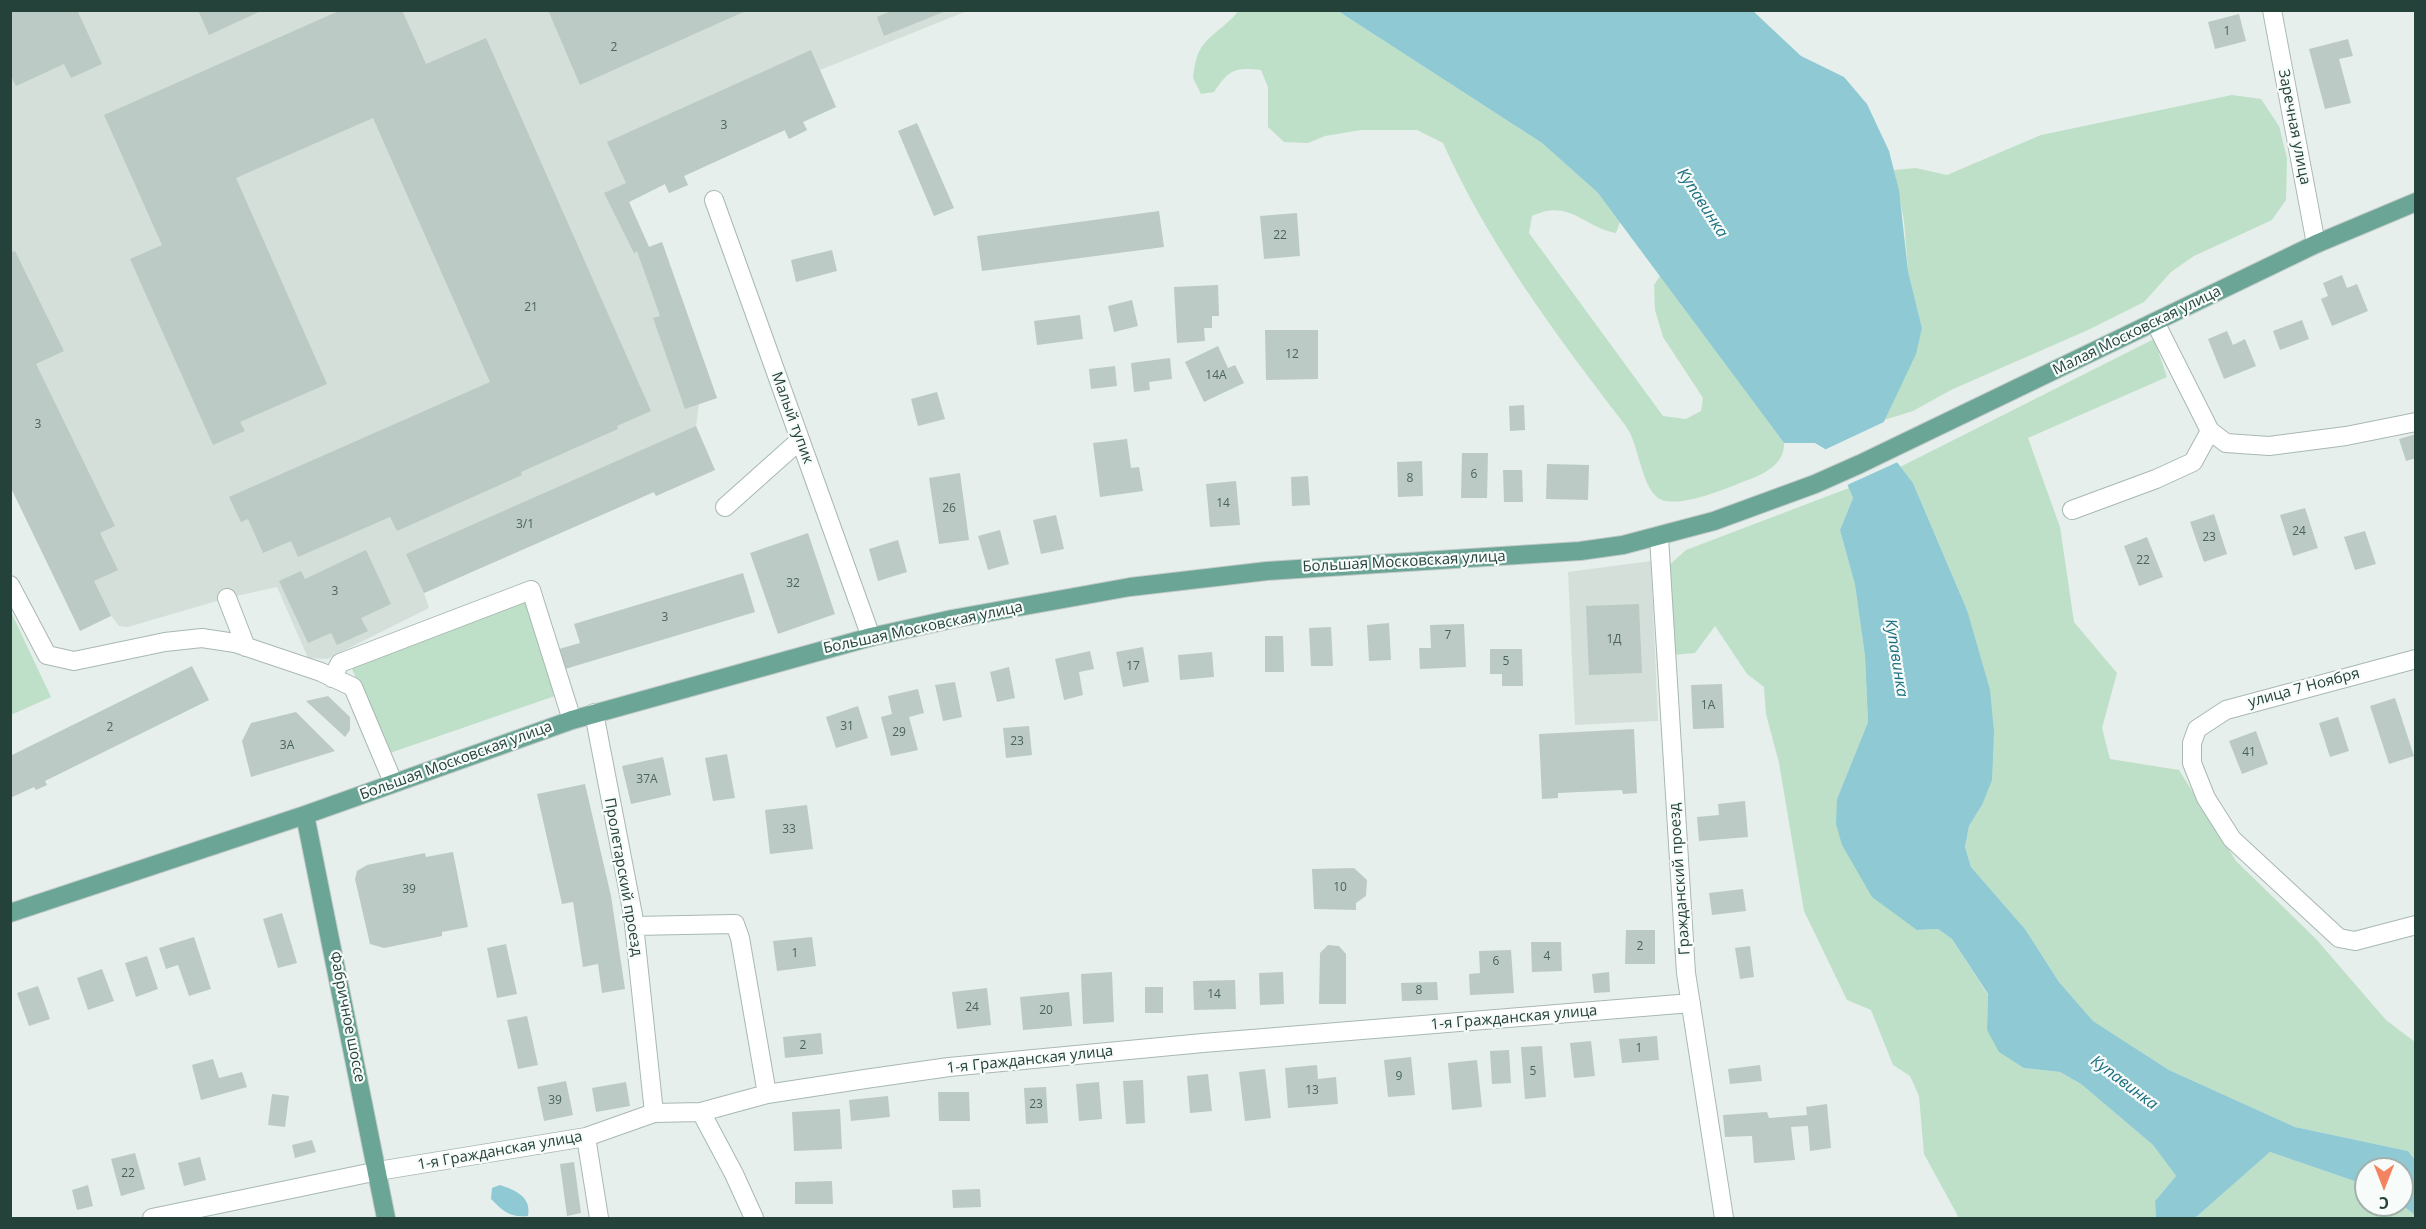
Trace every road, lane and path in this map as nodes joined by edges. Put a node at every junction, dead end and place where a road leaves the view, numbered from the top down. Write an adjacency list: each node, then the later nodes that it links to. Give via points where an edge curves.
1 (2272, 10): 4 (street, Заречная улица)
2 (714, 200): 8 (street, Малый тупик)
3 (2415, 202): 4 (main road, Малая Московская улица)
4 (2316, 244): 5 (main road, Малая Московская улица)
5 (2155, 322): 7 (street); 9 (main road, Малая Московская улица)
6 (2415, 422): 7 (street, via 2269,446 2226,443)
7 (2210, 431): 11 (street, via 2193,462)
8 (800, 440): 10 (street); 15 (street, Малый тупик)
9 (1860, 464): 12 (main road, Большая Московская улица, via 1714,521)
10 (725, 507)
11 (2072, 510)
12 (1659, 537): 15 (main road, Большая Московская улица, via 1580,551 1267,571 1131,587); 26 (street, Гражданский проезд)
13 (10, 585): 16 (street, via 47,655 74,661 202,638)
14 (228, 598): 16 (street)
15 (871, 637): 19 (main road, Большая Московская улица)
16 (246, 647): 18 (street)
17 (2415, 658): 24 (street, улица 7 Ноября, via 2226,710 2198,729 2192,743 2192,763 2206,798 2232,839 2339,938 2355,941)
18 (332, 678): 20 (street, via 340,663 531,590); 21 (street, via 352,687)
19 (594, 713): 20 (main road, Большая Московская улица); 25 (street, Пролетарский проезд)
20 (572, 720): 21 (main road, Большая Московская улица)
21 (393, 783): 22 (main road, Большая Московская улица)
22 (305, 815): 23 (main road, Большая Московская улица); 31 (main road, Фабричное шоссе)
23 (10, 913)
24 (2415, 925)
25 (634, 927): 27 (street, via 735,924); 29 (street, Пролетарский проезд)
26 (1691, 1003): 27 (street, 1-я Гражданская улица, via 950,1067); 36 (street, Гражданский проезд)
27 (767, 1094): 28 (street, 1-я Гражданская улица)
28 (701, 1112): 29 (street, 1-я Гражданская улица); 35 (street)
29 (654, 1113): 30 (street, 1-я Гражданская улица)
30 (586, 1137): 31 (street, 1-я Гражданская улица); 34 (street)
31 (378, 1171): 32 (street, 1-я Гражданская улица); 33 (main road, Фабричное шоссе)
32 (152, 1218)
33 (386, 1218)
34 (599, 1218)
35 (754, 1218)
36 (1724, 1218)

